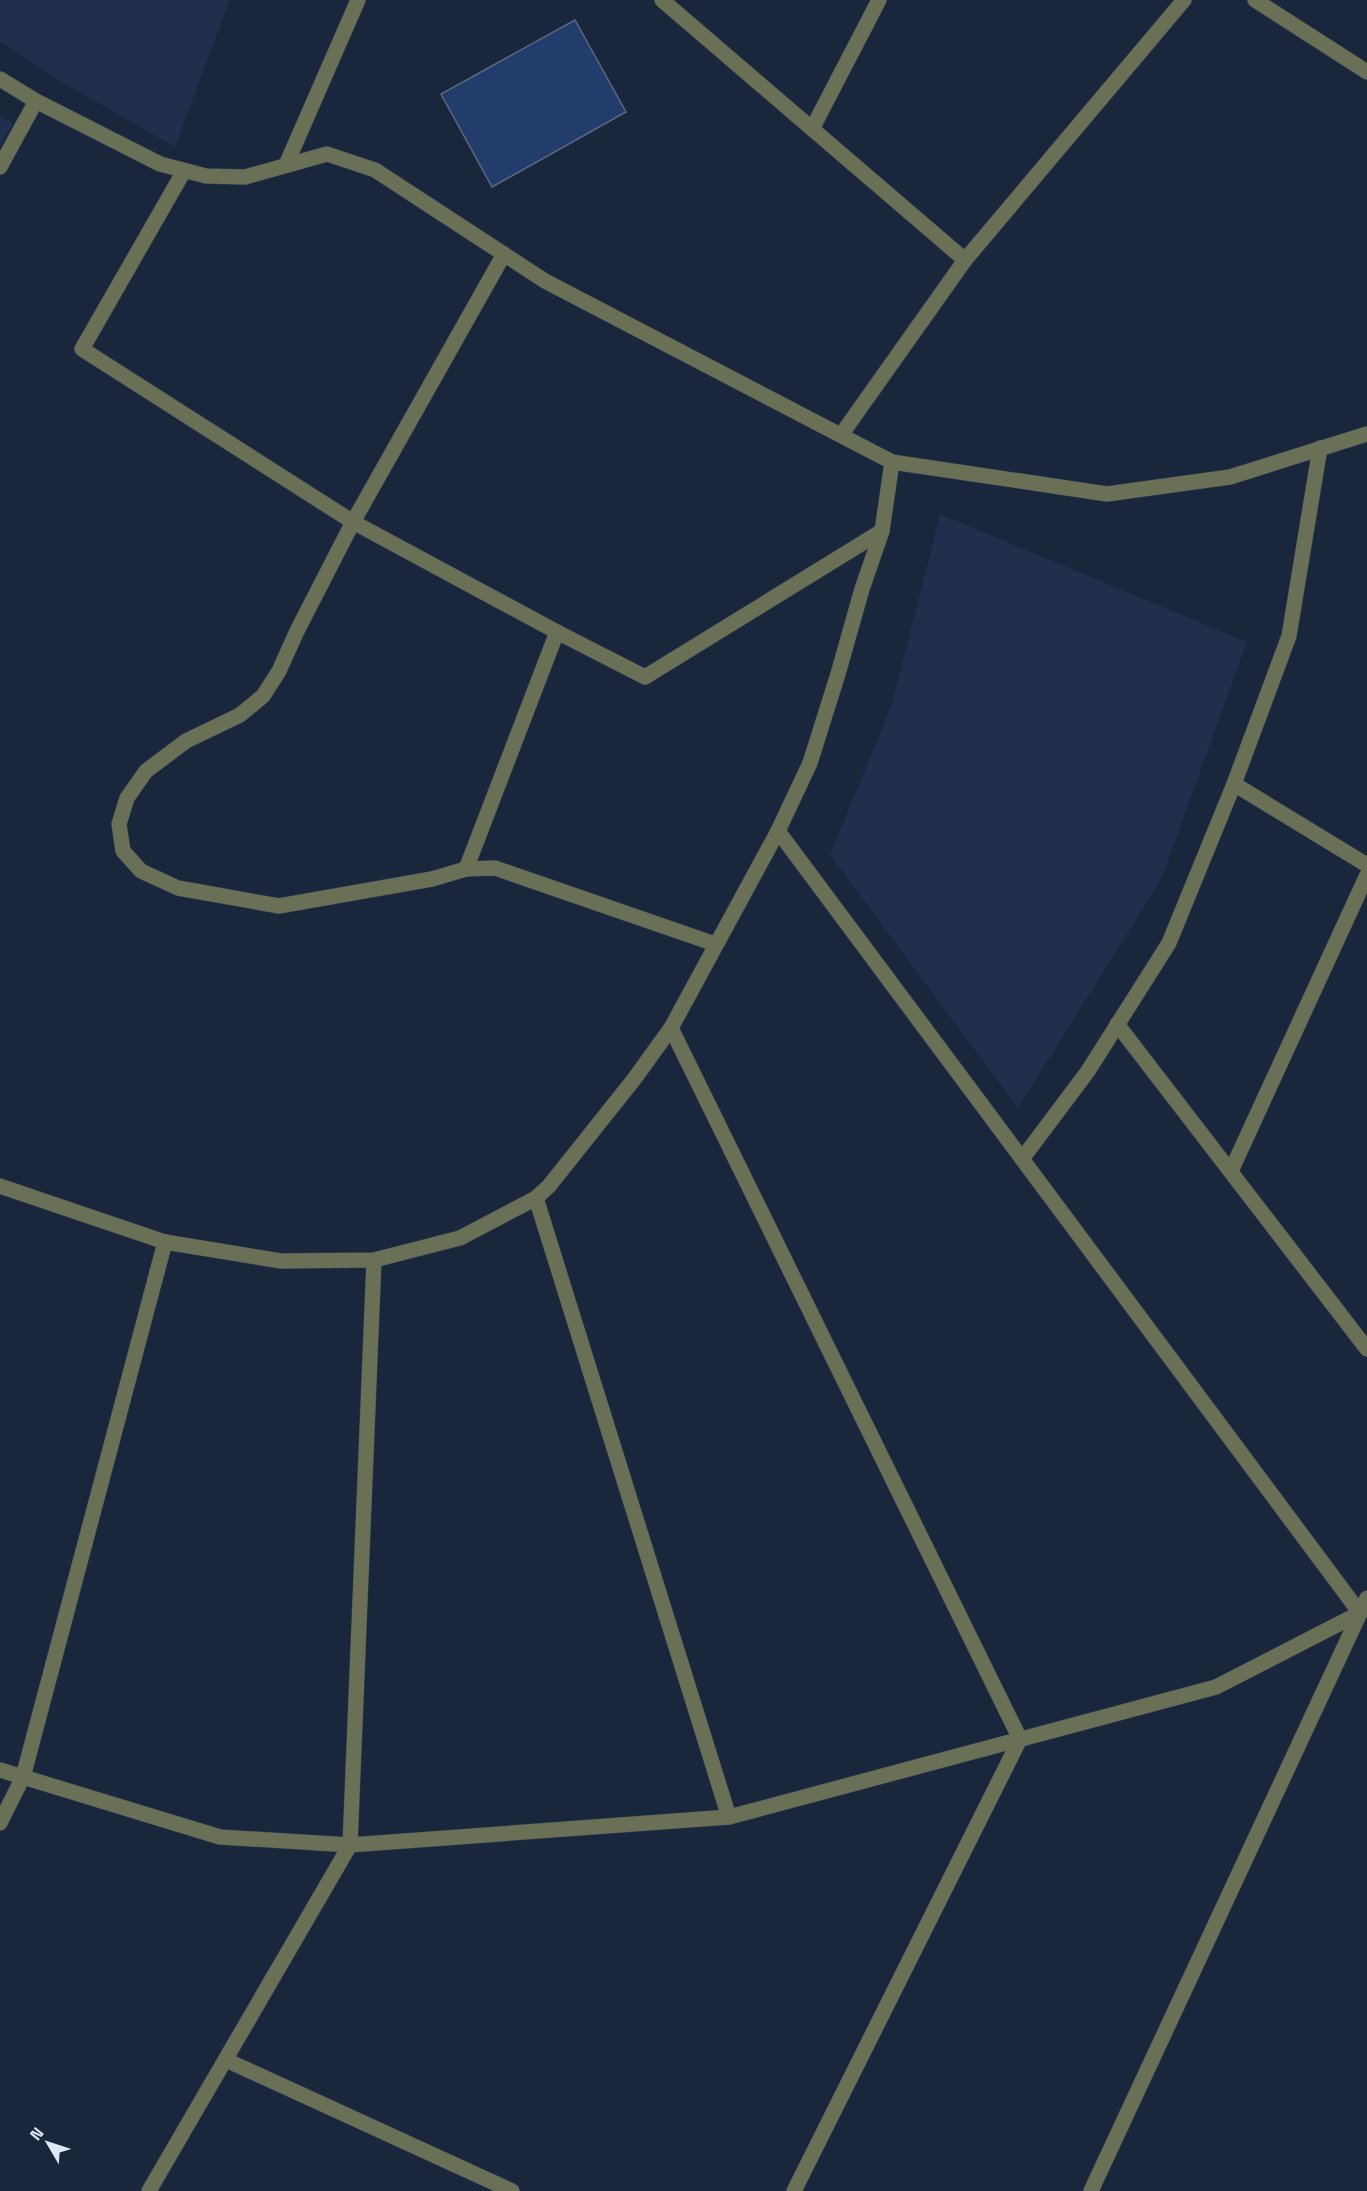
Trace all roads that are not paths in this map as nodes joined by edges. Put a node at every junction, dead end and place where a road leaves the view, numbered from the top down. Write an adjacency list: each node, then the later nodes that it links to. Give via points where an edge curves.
1 (358, 0): 10 (street)
2 (662, 0): 9 (street)
3 (879, 0): 9 (street)
4 (1184, 0): 14 (street)
5 (1255, 0): 6 (street)
6 (1367, 72)
7 (0, 79): 8 (street)
8 (36, 101): 11 (street); 12 (street, via 160,164)
9 (812, 129): 14 (street)
10 (286, 165): 12 (street, via 245,177); 13 (street, via 327,154 375,170)
11 (0, 167)
12 (184, 171): 19 (street, via 82,349)
13 (504, 254): 16 (street, via 545,281); 19 (street)
14 (965, 260): 16 (street)
15 (1367, 434): 17 (street)
16 (841, 435): 18 (street)
17 (1320, 448): 18 (street, via 1230,477 1107,494); 22 (street, via 1289,636)
18 (892, 462): 20 (street)
19 (353, 522): 21 (street); 25 (street, via 263,696 240,714 186,741 146,771 127,798 119,824 123,851 141,871 178,888 279,906 432,879)
20 (882, 531): 21 (street, via 645,677); 23 (street, via 810,763)
21 (557, 632): 25 (street)
22 (1234, 784): 24 (street); 28 (street, via 1168,943)
23 (778, 831): 27 (street); 30 (street)
24 (1367, 865)
25 (466, 869): 27 (street, via 495,868)
26 (1367, 876): 31 (street)
27 (715, 944): 29 (street)
28 (1117, 1024): 30 (street, via 1088,1071); 31 (street)
29 (671, 1028): 33 (street); 39 (street)
30 (1022, 1159): 38 (street)
31 (1231, 1171): 36 (street)
32 (0, 1186): 34 (street)
33 (536, 1198): 35 (street, via 460,1238); 42 (street)
34 (165, 1242): 35 (street, via 281,1261); 41 (street)
35 (374, 1260): 44 (street)
36 (1367, 1349)
37 (1367, 1598): 38 (street)
38 (1360, 1613): 39 (street, via 1216,1687); 50 (street)
39 (1020, 1739): 42 (street); 49 (street)
40 (0, 1770): 41 (street)
41 (23, 1777): 43 (street); 44 (street, via 220,1837)
42 (729, 1817): 44 (street)
43 (0, 1823)
44 (350, 1845): 45 (street)
45 (226, 2060): 46 (street); 47 (street)
46 (484, 2185): 48 (street)
47 (149, 2191)
48 (512, 2191)
49 (794, 2191)
50 (1091, 2191)

